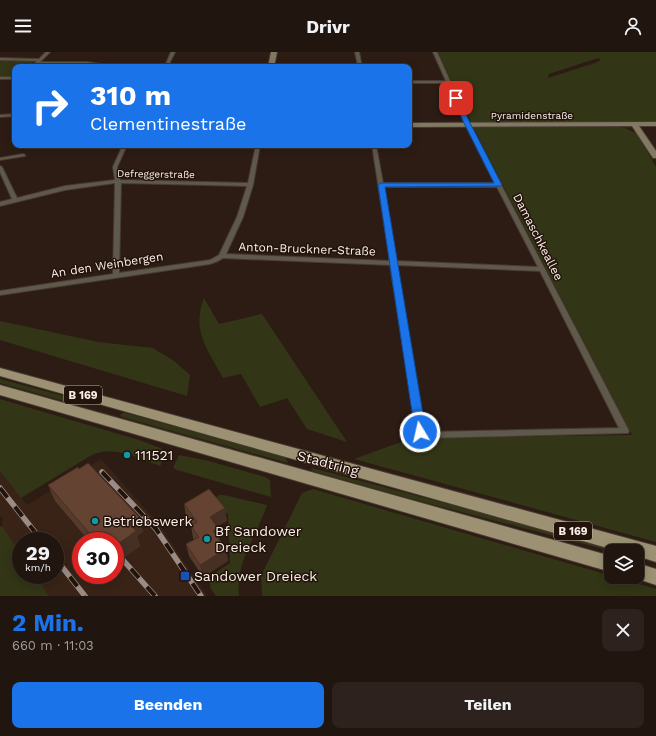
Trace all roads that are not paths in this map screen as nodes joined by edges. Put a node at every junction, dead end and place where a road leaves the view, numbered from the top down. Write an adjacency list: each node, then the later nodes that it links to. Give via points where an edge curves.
1 (48, 52): 7 (street)
2 (173, 52): 10 (street)
3 (274, 52): 11 (main road)
4 (357, 52): 12 (street)
5 (435, 52): 16 (street, Damaschkeallee)
6 (0, 60): 7 (street)
7 (39, 61): 8 (street); 9 (street)
8 (36, 64)
9 (94, 64)
10 (167, 64)
11 (271, 64)
12 (359, 64)
13 (0, 78): 14 (street)
14 (12, 78)
15 (412, 82): 16 (street)
16 (449, 82): 21 (street, Damaschkeallee)
17 (12, 115): 18 (street)
18 (0, 116)
19 (656, 124): 22 (main road, Pyramidenstraße)
20 (412, 125): 21 (main road, Pyramidenstraße)
21 (468, 125): 22 (main road, Pyramidenstraße); 33 (street, Damaschkeallee)
22 (635, 125): 27 (main road)
23 (124, 148): 30 (street, via 115,167)
24 (257, 148): 31 (street)
25 (375, 148): 32 (street)
26 (23, 155): 28 (street)
27 (656, 156)
28 (0, 159)
29 (0, 167): 34 (street)
30 (118, 181): 31 (street, Defreggerstraße); 34 (street, Defreggerstraße, via 65,188); 39 (street)
31 (250, 185): 36 (street, via 240,217)
32 (381, 185): 33 (street); 37 (street)
33 (499, 185): 38 (street, Damaschkeallee)
34 (15, 200): 35 (street, Defreggerstraße)
35 (0, 204)
36 (219, 258): 37 (street, Anton-Bruckner-Straße); 39 (street, An den Weinbergen)
37 (394, 263): 38 (street, Anton-Bruckner-Straße); 38 (street, Damaschkeallee, via 420,432 429,435 625,431)
38 (542, 269)
39 (116, 275): 40 (street, An den Weinbergen)
40 (0, 293)
41 (0, 372): 43 (main road, Stadtring / B 169)
42 (0, 390): 44 (main road, Stadtring / B 169)
43 (656, 554)
44 (604, 562)
45 (644, 573): 46 (main road)
46 (656, 577)

